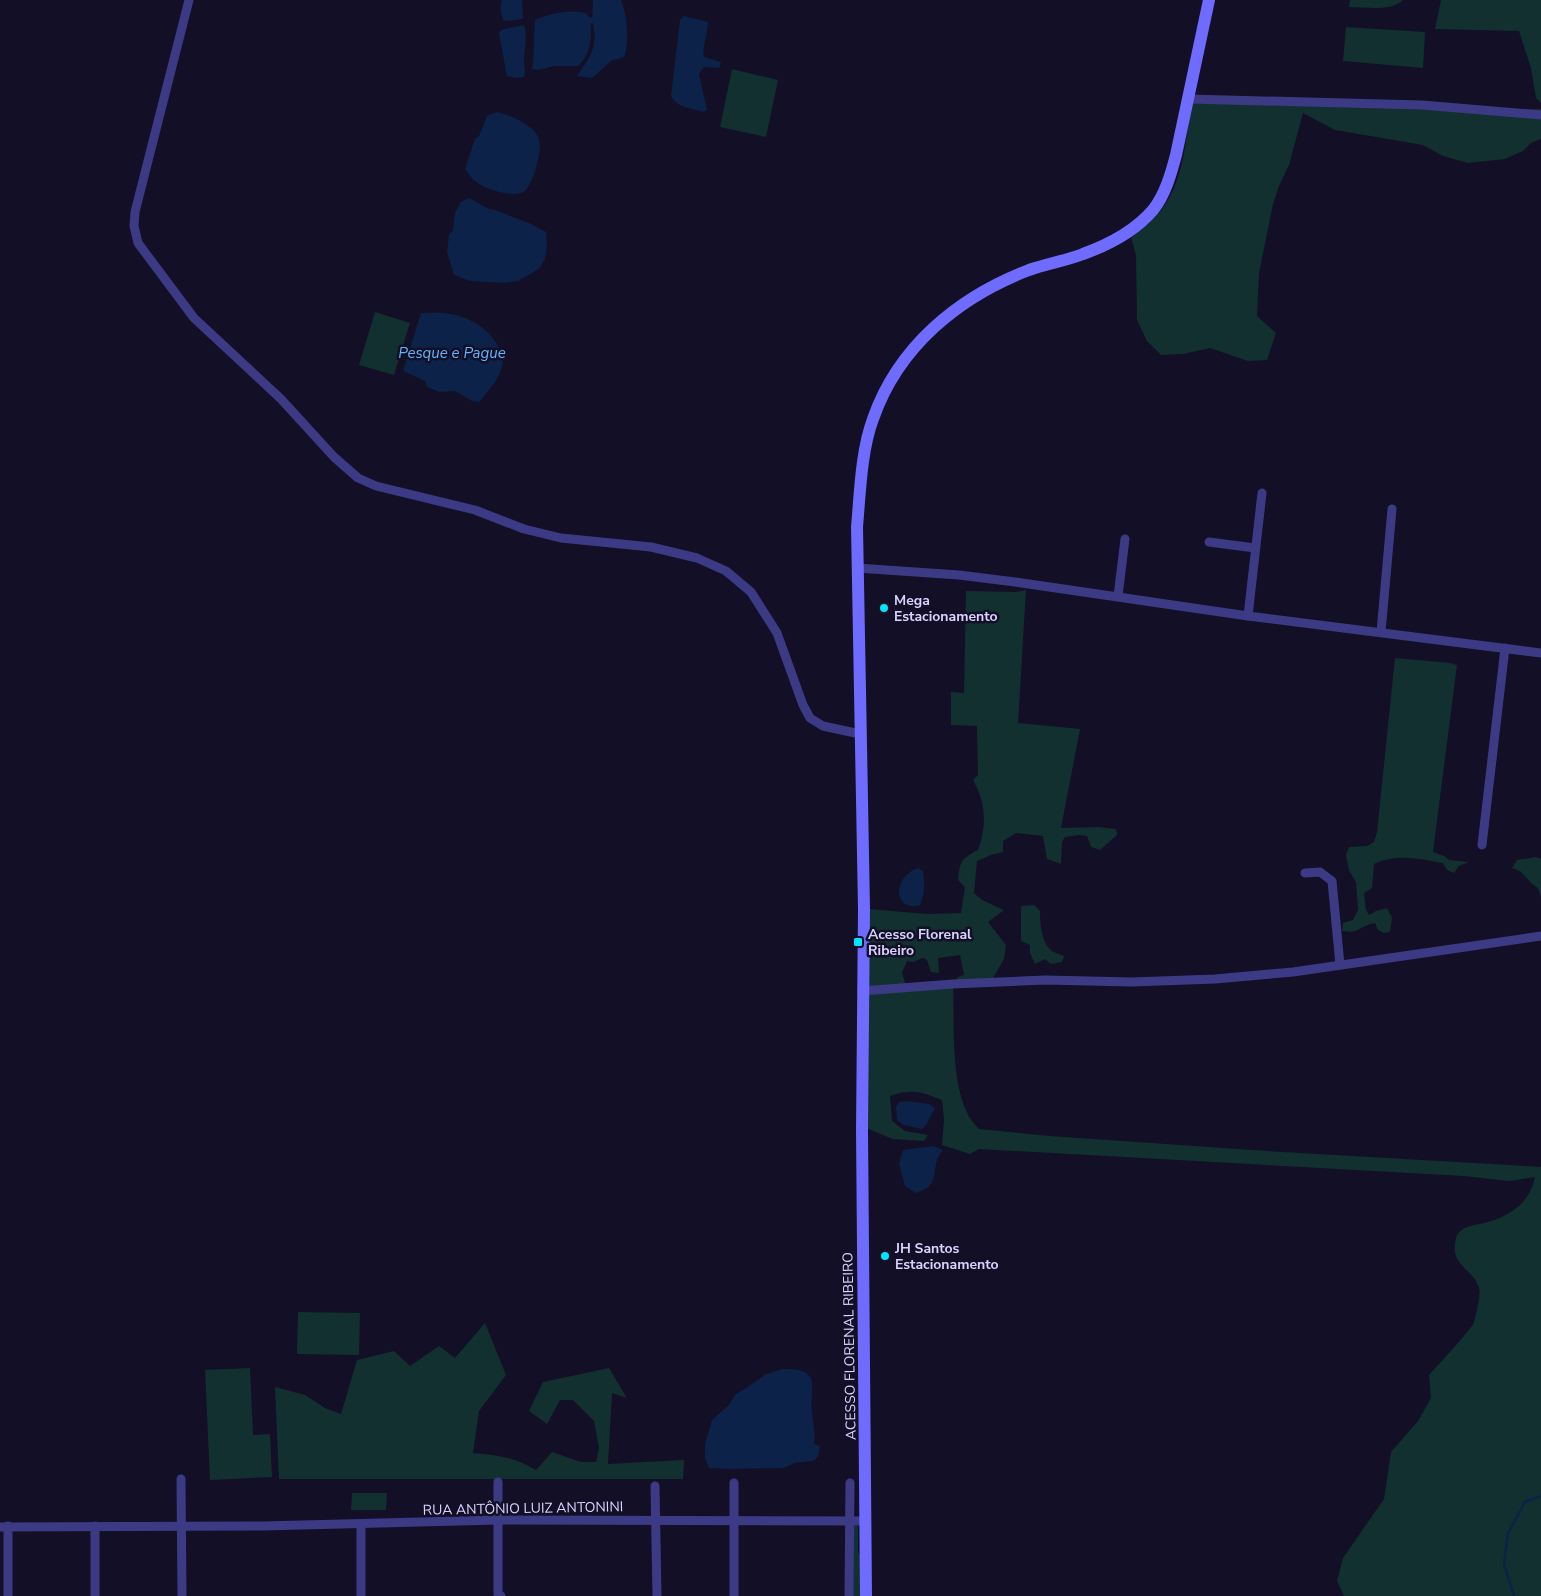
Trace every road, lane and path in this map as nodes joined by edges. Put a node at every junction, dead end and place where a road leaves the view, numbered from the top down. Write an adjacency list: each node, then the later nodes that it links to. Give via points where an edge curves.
1 (189, 0): 16 (street, via 134,212 134,226 138,243 194,318 281,399 334,457 358,478 376,486 475,510 524,529 561,538 651,547 697,558 726,571 751,592 777,633 810,718 823,726)
2 (1208, 0): 3 (street, ACESSO FLORENAL RIBEIRO)
3 (1189, 99): 4 (street, via 1422,105); 10 (street, ACESSO FLORENAL RIBEIRO, via 1171,174 1153,210 1126,233 1106,244 990,287 937,324 897,369 872,421 863,464 856,528)
4 (1541, 115)
5 (1262, 493): 9 (street)
6 (1392, 509): 13 (street)
7 (1125, 539): 11 (street)
8 (1209, 542): 9 (street)
9 (1255, 548): 12 (street)
10 (858, 568): 11 (street, via 959,575); 16 (street, ACESSO FLORENAL RIBEIRO)
11 (1118, 596): 12 (street)
12 (1248, 616): 13 (street)
13 (1381, 632): 14 (street)
14 (1505, 648): 15 (street); 17 (street)
15 (1541, 653)
16 (860, 734): 21 (street, ACESSO FLORENAL RIBEIRO, via 864,909)
17 (1482, 845)
18 (1305, 873): 20 (street, via 1320,872 1332,881)
19 (1541, 936): 20 (street)
20 (1340, 965): 21 (street, via 1215,979 1132,982 1044,980)
21 (862, 991): 31 (street, ACESSO FLORENAL RIBEIRO)
22 (181, 1479): 35 (street)
23 (498, 1482): 27 (street)
24 (734, 1483): 29 (street)
25 (850, 1483): 30 (street)
26 (655, 1486): 28 (street)
27 (498, 1520): 28 (street, RUA ANTÔNIO LUIZ ANTONINI); 32 (street, RUA ANTÔNIO LUIZ ANTONINI); 40 (street, via 498,1594)
28 (656, 1520): 29 (street, RUA ANTÔNIO LUIZ ANTONINI); 41 (street)
29 (734, 1520): 30 (street, RUA ANTÔNIO LUIZ ANTONINI); 42 (street)
30 (850, 1521): 31 (street, RUA ANTÔNIO LUIZ ANTONINI); 43 (street)
31 (866, 1521): 44 (street, ACESSO FLORENAL RIBEIRO)
32 (362, 1524): 35 (street, RUA ANTÔNIO LUIZ ANTONINI); 39 (street)
33 (4, 1526): 34 (street, RUA ANTÔNIO LUIZ ANTONINI); 36 (street)
34 (95, 1526): 35 (street, RUA ANTÔNIO LUIZ ANTONINI); 37 (street)
35 (181, 1527): 38 (street)
36 (8, 1596)
37 (95, 1596)
38 (182, 1596)
39 (361, 1596)
40 (501, 1596)
41 (657, 1596)
42 (734, 1596)
43 (849, 1596)
44 (866, 1596)

